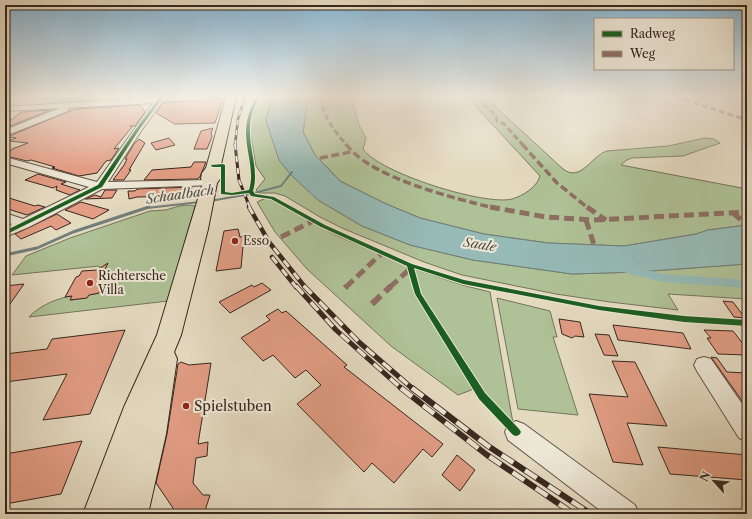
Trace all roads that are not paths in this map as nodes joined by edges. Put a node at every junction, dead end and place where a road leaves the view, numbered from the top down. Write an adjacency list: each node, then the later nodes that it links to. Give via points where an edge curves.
1 (33, 121): 4 (street)
2 (144, 121): 7 (street)
3 (225, 121): 6 (main road)
4 (5, 133)
5 (5, 160): 7 (street)
6 (211, 176): 7 (street); 11 (main road)
7 (100, 186): 9 (street)
8 (5, 217): 9 (street)
9 (24, 224): 10 (street)
10 (5, 233)
11 (169, 335): 15 (main road, via 138,407); 16 (main road, via 161,393)
12 (704, 365): 13 (street)
13 (747, 430)
14 (516, 432): 17 (street)
15 (100, 514)
16 (131, 514)
17 (626, 514)

